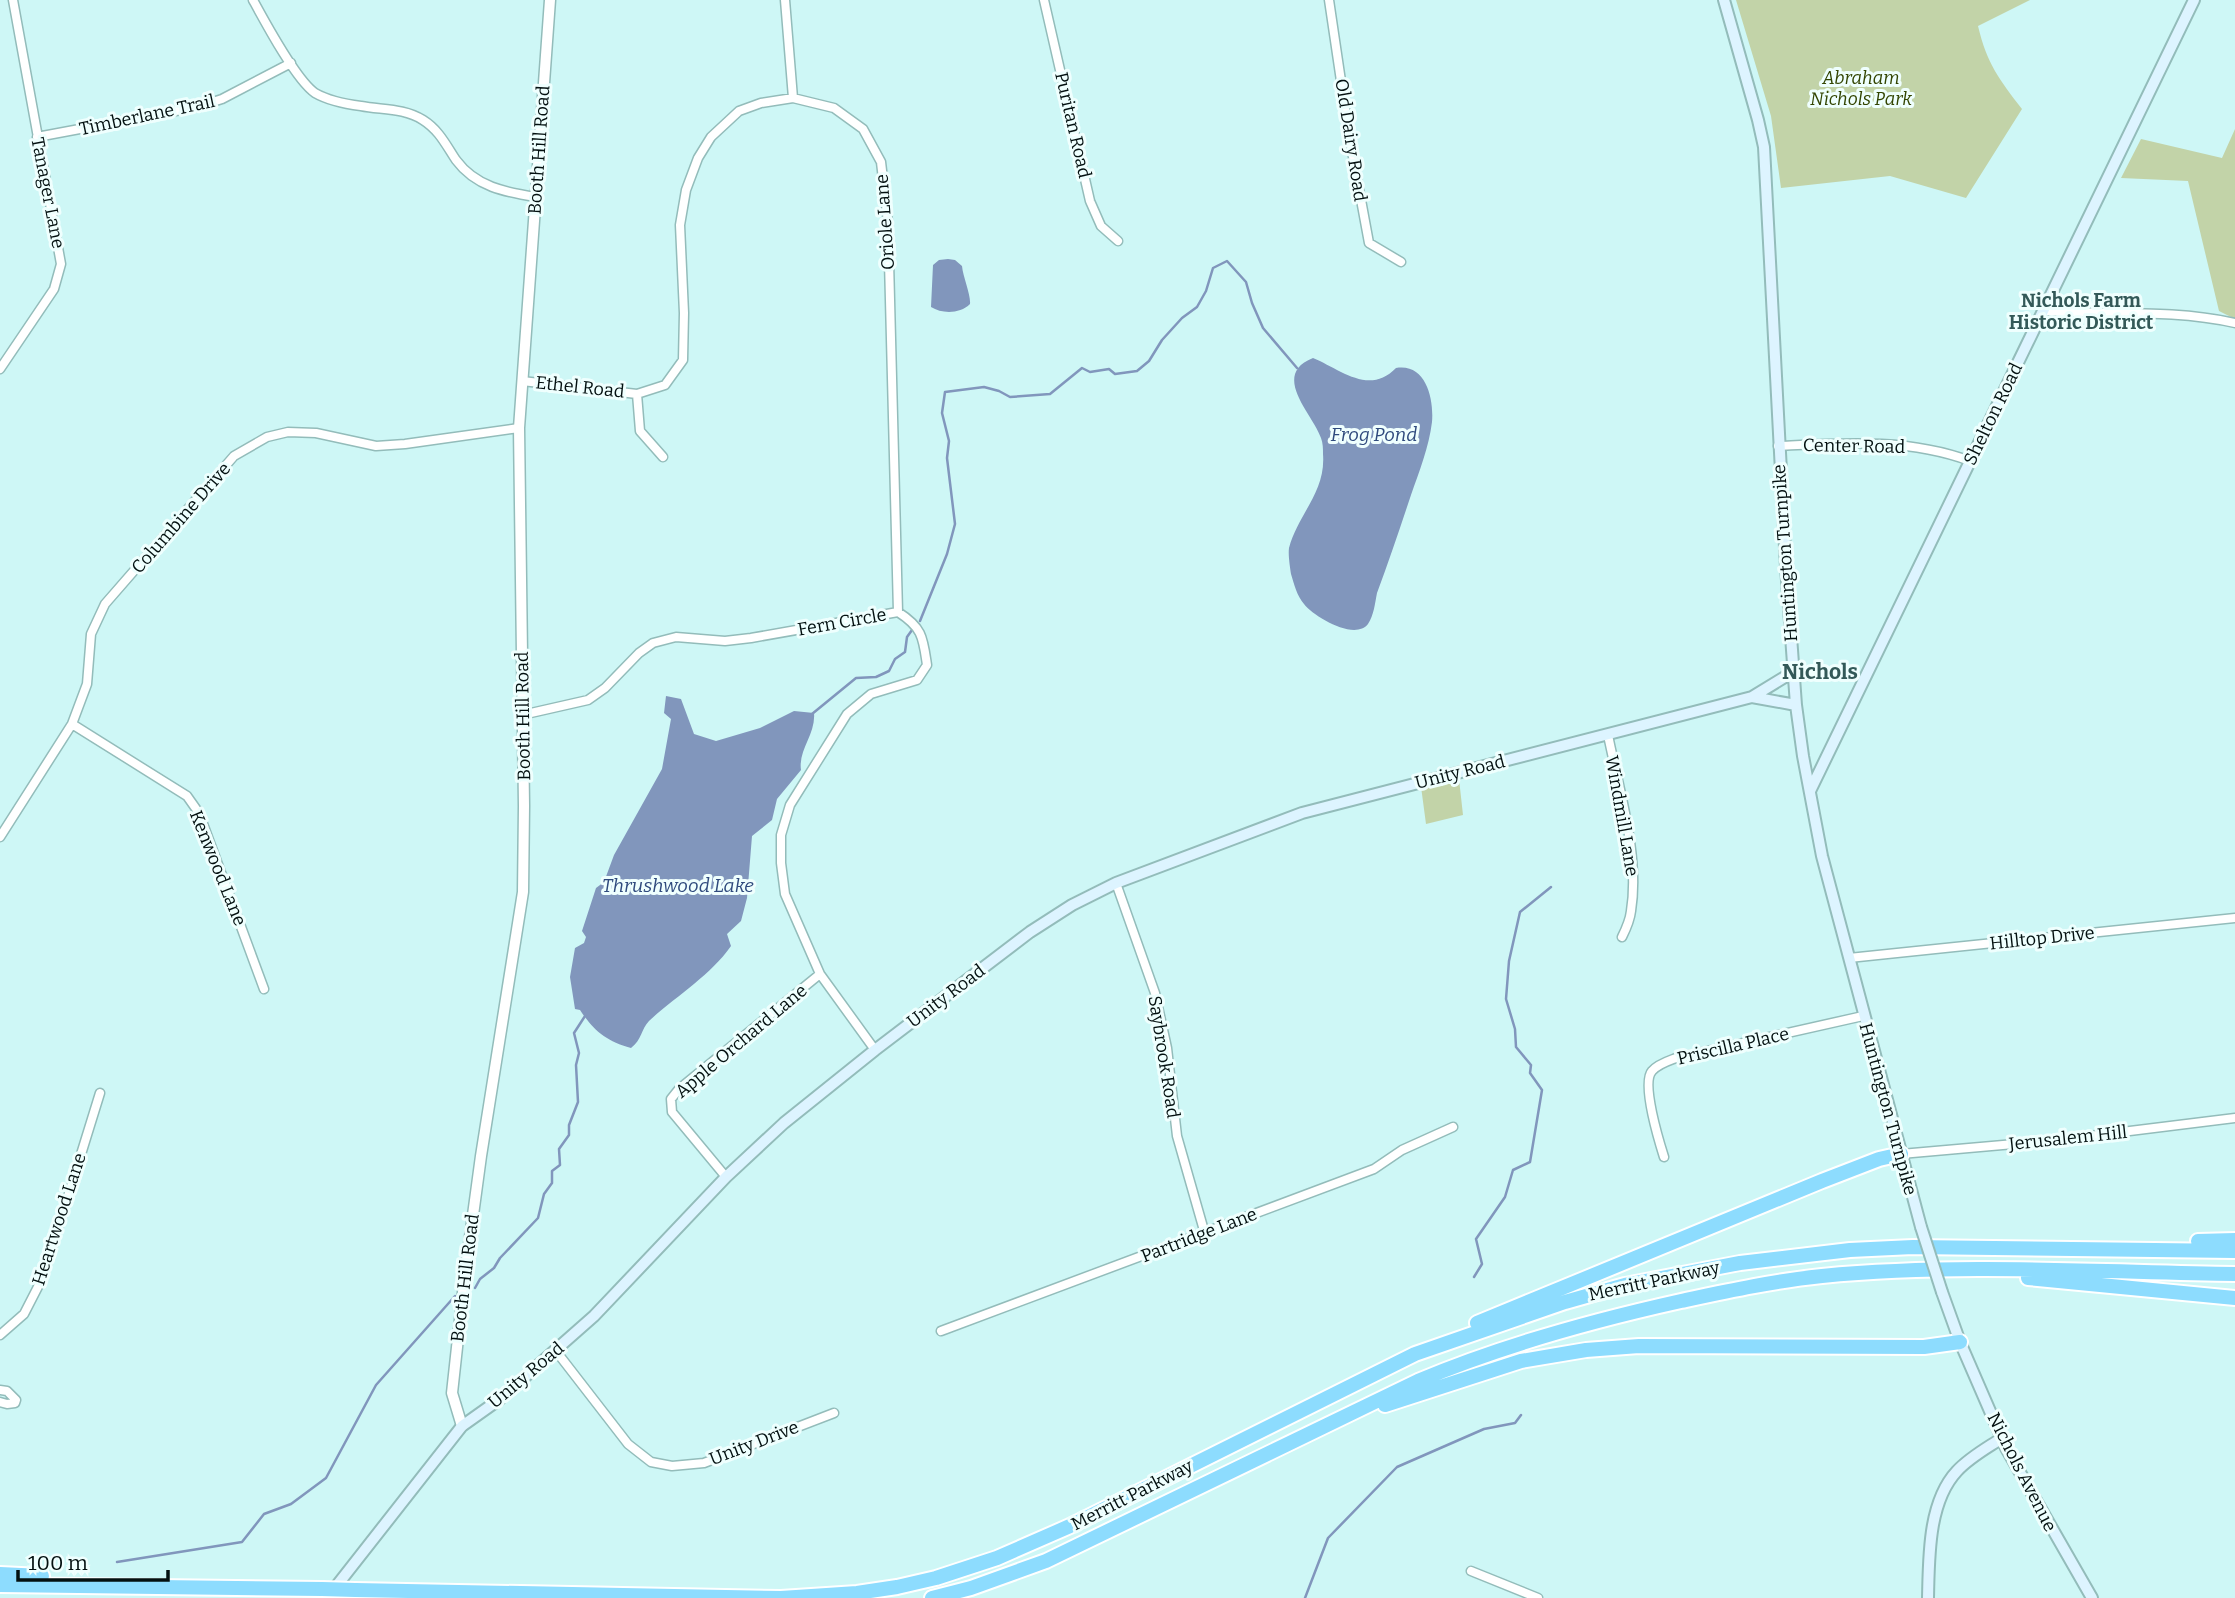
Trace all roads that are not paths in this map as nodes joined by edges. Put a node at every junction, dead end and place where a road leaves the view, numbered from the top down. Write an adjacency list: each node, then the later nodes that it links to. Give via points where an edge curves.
1 (13, 0): 11 (street, Tanager Lane)
2 (253, 0): 9 (street)
3 (550, 0): 12 (street, Booth Hill Road)
4 (785, 0): 10 (street)
5 (1044, 0): 13 (street, Puritan Road, via 1090,201 1101,226)
6 (1329, 0): 14 (street, Old Dairy Road, via 1369,243)
7 (1724, 0): 21 (main road, Huntington Turnpike, via 1764,148)
8 (2194, 0): 15 (main road, Shelton Road)
9 (291, 63): 11 (street, Timberlane Trail, via 197,107); 12 (street, via 314,92 333,101 419,117 443,138 472,177 509,193)
10 (793, 98): 19 (street, Oriole Lane, via 739,111 698,158 680,225 683,360 666,385); 24 (street, Oriole Lane, via 834,108 863,129 881,162 888,222)
11 (37, 137): 17 (street, Tanager Lane, via 61,264 54,289)
12 (536, 197): 18 (street, Booth Hill Road)
13 (1118, 241)
14 (1401, 262)
15 (2044, 311): 16 (street, via 2179,314); 23 (main road, Shelton Road)
16 (2235, 323)
17 (0, 369)
18 (522, 381): 19 (street, Ethel Road); 20 (street, Booth Hill Road)
19 (638, 394): 22 (street, via 640,431)
20 (519, 428): 28 (street, Booth Hill Road); 29 (street, Columbine Drive, via 376,446 289,432 267,437 234,456 105,604 91,634 87,684)
21 (1778, 446): 23 (street, Center Road, via 1878,443 1928,449); 25 (main road, Huntington Turnpike)
22 (663, 457)
23 (1970, 461): 31 (main road, Shelton Road)
24 (898, 612): 28 (street, Fern Circle, via 751,638 676,637 653,643 588,700); 37 (street, Fern Circle, via 923,635 927,665 917,680 871,694 847,714 790,805 781,835 785,894)
25 (1793, 672): 26 (main road, Unity Road); 27 (main road, Huntington Turnpike)
26 (1752, 697): 27 (main road, Unity Road); 30 (main road, Unity Road)
27 (1796, 705): 31 (main road, Huntington Turnpike)
28 (522, 715): 63 (street, Booth Hill Road, via 523,892 465,1274 452,1393)
29 (72, 724): 32 (street, Columbine Drive); 38 (street, Kenwood Lane, via 187,796 199,813)
30 (1608, 735): 33 (main road, Unity Road, via 1302,813); 35 (street, Windmill Lane, via 1630,844 1633,883 1631,913)
31 (1810, 791): 36 (main road, Huntington Turnpike)
32 (0, 837)
33 (1116, 883): 40 (main road, Unity Road, via 1030,932); 47 (street, Saybrook Road, via 1155,993 1177,1136)
34 (2235, 918): 36 (street, Hilltop Drive)
35 (1622, 937)
36 (1849, 958): 39 (main road, Huntington Turnpike)
37 (820, 974): 40 (street, Fern Circle); 46 (street, Apple Orchard Lane, via 671,1100 673,1112)
38 (264, 989)
39 (1863, 1016): 44 (main road, Huntington Turnpike); 45 (street, Priscilla Place, via 1659,1065 1647,1080)
40 (875, 1050): 46 (main road, Unity Road)
41 (100, 1093): 55 (street, Heartwood Lane, via 43,1277 24,1314)
42 (2235, 1118): 44 (street, Jerusalem Hill)
43 (1452, 1127): 47 (street, Partridge Lane, via 1374,1168)
44 (1901, 1154): 56 (main road, Huntington Turnpike, bridge); 58 (highway, via 1822,1181 1566,1286)
45 (1664, 1157)
46 (726, 1177): 57 (main road, Unity Road)
47 (1205, 1234): 54 (street, Partridge Lane)
48 (2235, 1240): 49 (highway)
49 (2046, 1248): 50 (highway, Merritt Parkway); 58 (highway, Merritt Parkway, via 1850,1250 1707,1269 1565,1301)
50 (2235, 1251)
51 (1996, 1270): 52 (highway, Merritt Parkway); 53 (highway, via 2038,1280); 62 (highway, Merritt Parkway, via 1900,1271 1763,1283 1621,1315 1473,1358)
52 (2235, 1274)
53 (2235, 1298)
54 (941, 1331)
55 (0, 1335)
56 (1961, 1342): 62 (highway, via 1924,1347 1639,1346 1586,1350 1510,1364); 64 (main road, Nichols Avenue)
57 (556, 1351): 61 (street, Unity Drive, via 628,1444 651,1462 672,1466 704,1463); 63 (main road, Unity Road)
58 (1415, 1354): 69 (highway, Merritt Parkway, bridge, via 1070,1526 998,1558 936,1578 857,1593 781,1598 355,1590)
59 (0, 1390): 60 (street, via 16,1400)
60 (0, 1402)
61 (834, 1413)
62 (1334, 1423): 70 (highway, Merritt Parkway, via 1046,1561)
63 (462, 1426): 69 (main road, Unity Road)
64 (2002, 1438): 72 (main road, via 1968,1460 1944,1488 1931,1540); 73 (main road, Nichols Avenue)
65 (1471, 1571): 71 (street)
66 (0, 1574): 68 (highway, via 47,1576)
67 (0, 1585): 68 (highway, Merritt Parkway)
68 (91, 1585): 69 (highway, Merritt Parkway)
69 (325, 1594)
70 (933, 1598)
71 (1538, 1598)
72 (1927, 1598)
73 (2092, 1598)

